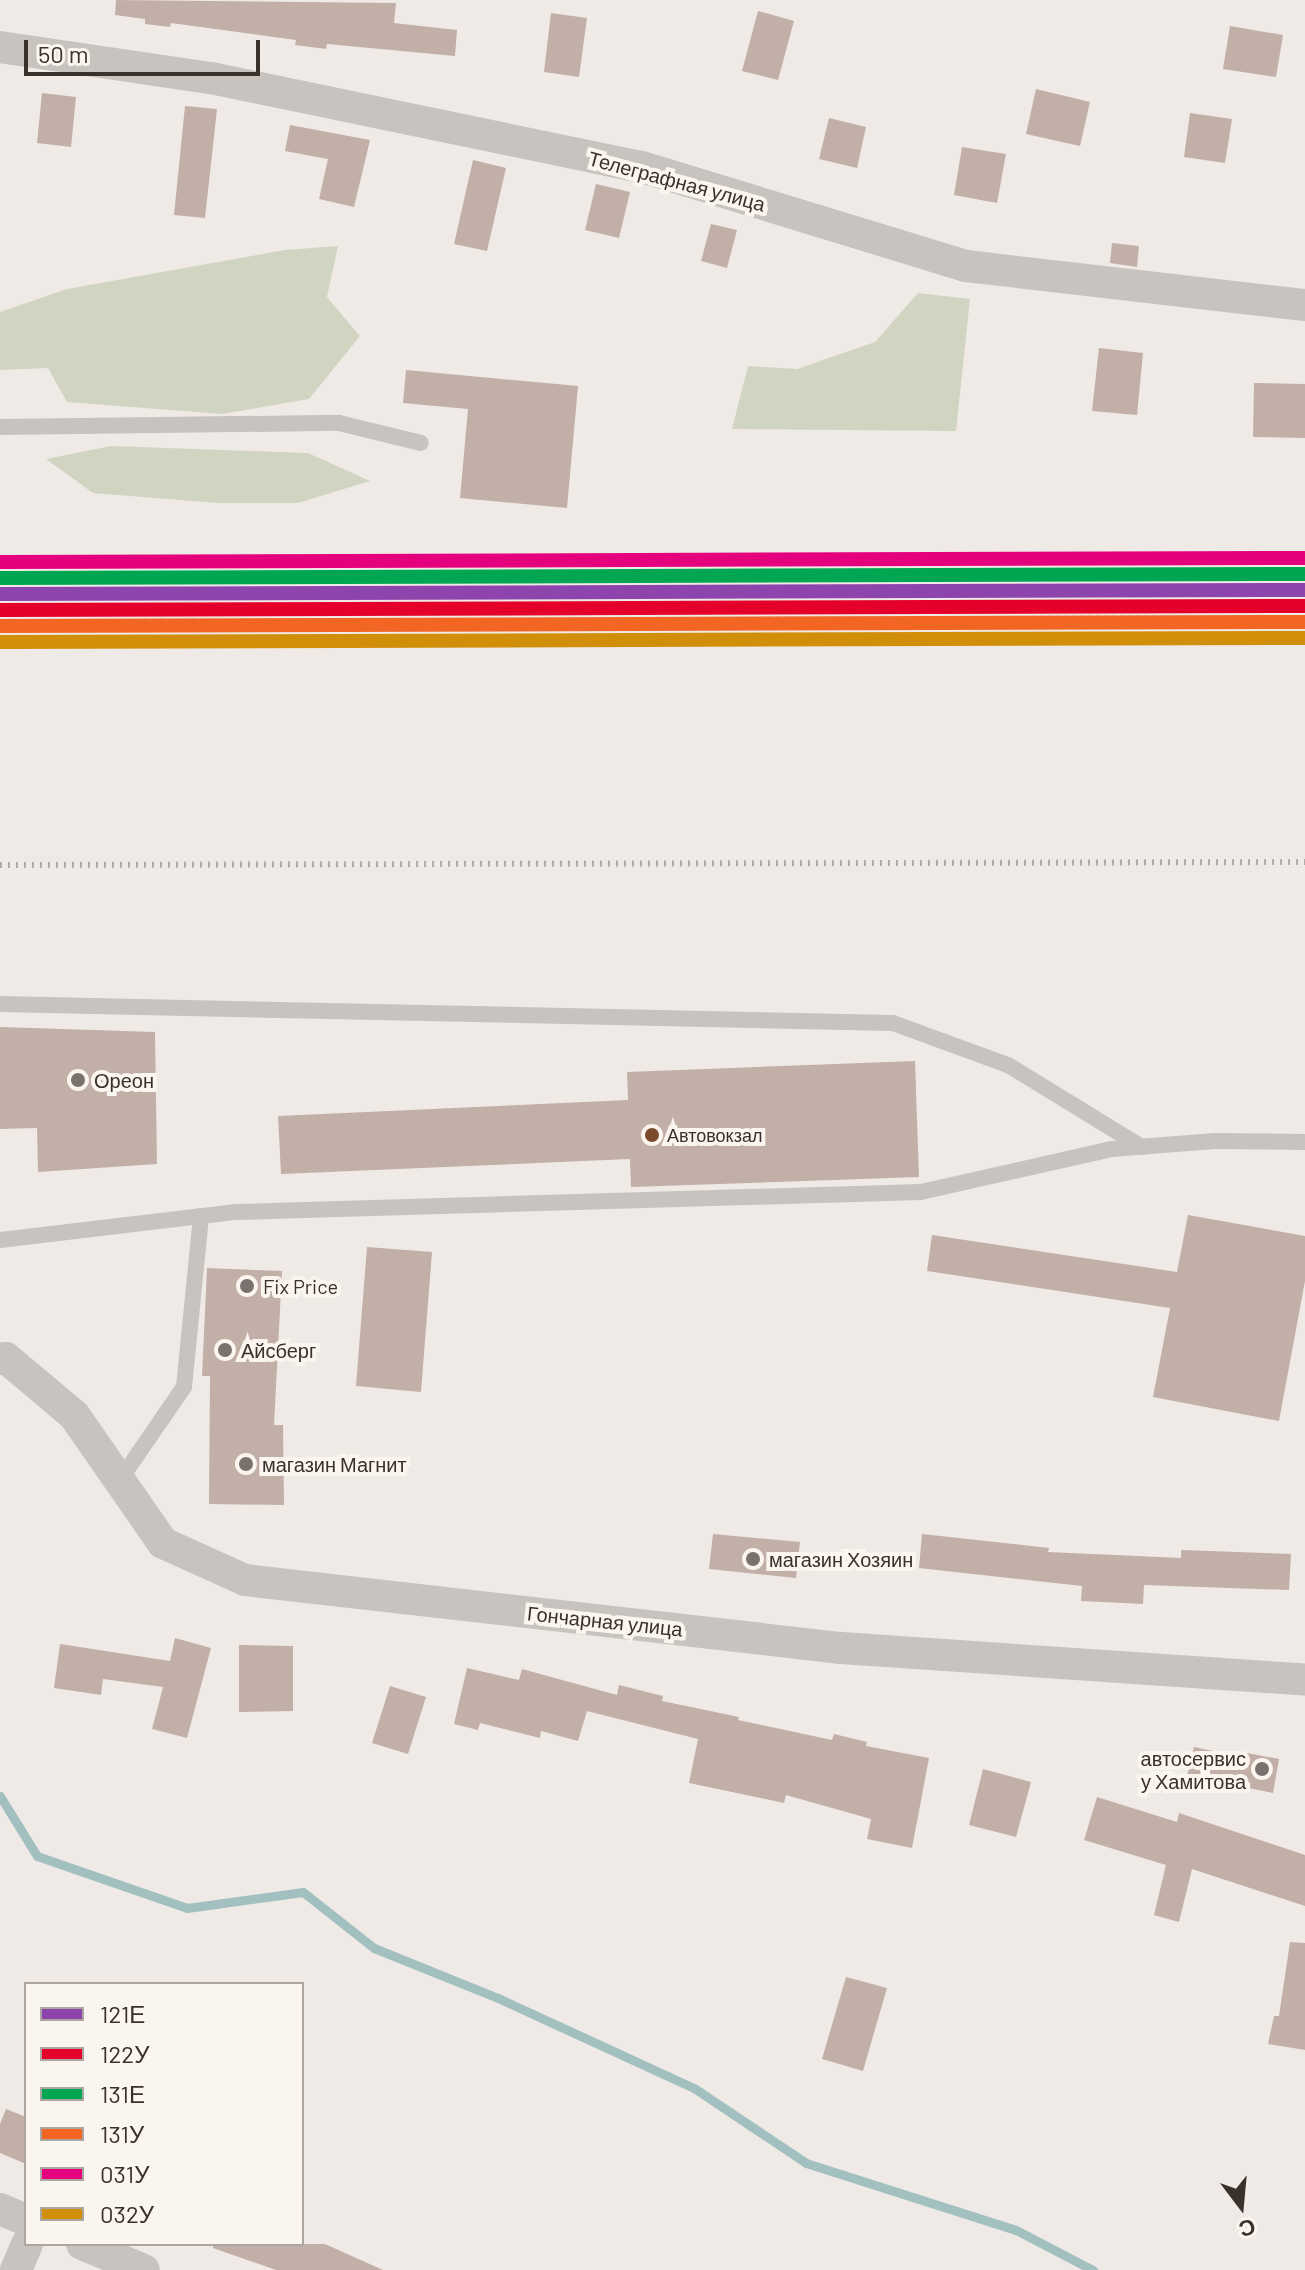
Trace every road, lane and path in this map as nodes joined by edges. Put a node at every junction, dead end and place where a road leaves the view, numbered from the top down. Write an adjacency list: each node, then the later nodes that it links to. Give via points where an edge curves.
1 (0, 47): 2 (street, Телеграфная улица, via 211,78 642,167 966,266)
2 (1305, 305)
3 (0, 427): 4 (lane, via 339,423)
4 (421, 443)
5 (0, 1004): 7 (lane, via 893,1023 1008,1065)
6 (1305, 1142): 7 (lane)
7 (1142, 1147): 8 (lane, via 1112,1149 921,1192)
8 (201, 1216): 9 (lane); 11 (lane, via 184,1387)
9 (0, 1240)
10 (0, 1359): 11 (street, Гончарная улица, via 6,1358 74,1415)
11 (120, 1480): 12 (street, Гончарная улица, via 163,1543 245,1580 841,1648)
12 (1305, 1680)
13 (0, 2209): 14 (street)
14 (24, 2219)
15 (26, 2246): 17 (street)
16 (87, 2246): 18 (street)
17 (16, 2270)
18 (144, 2270)

